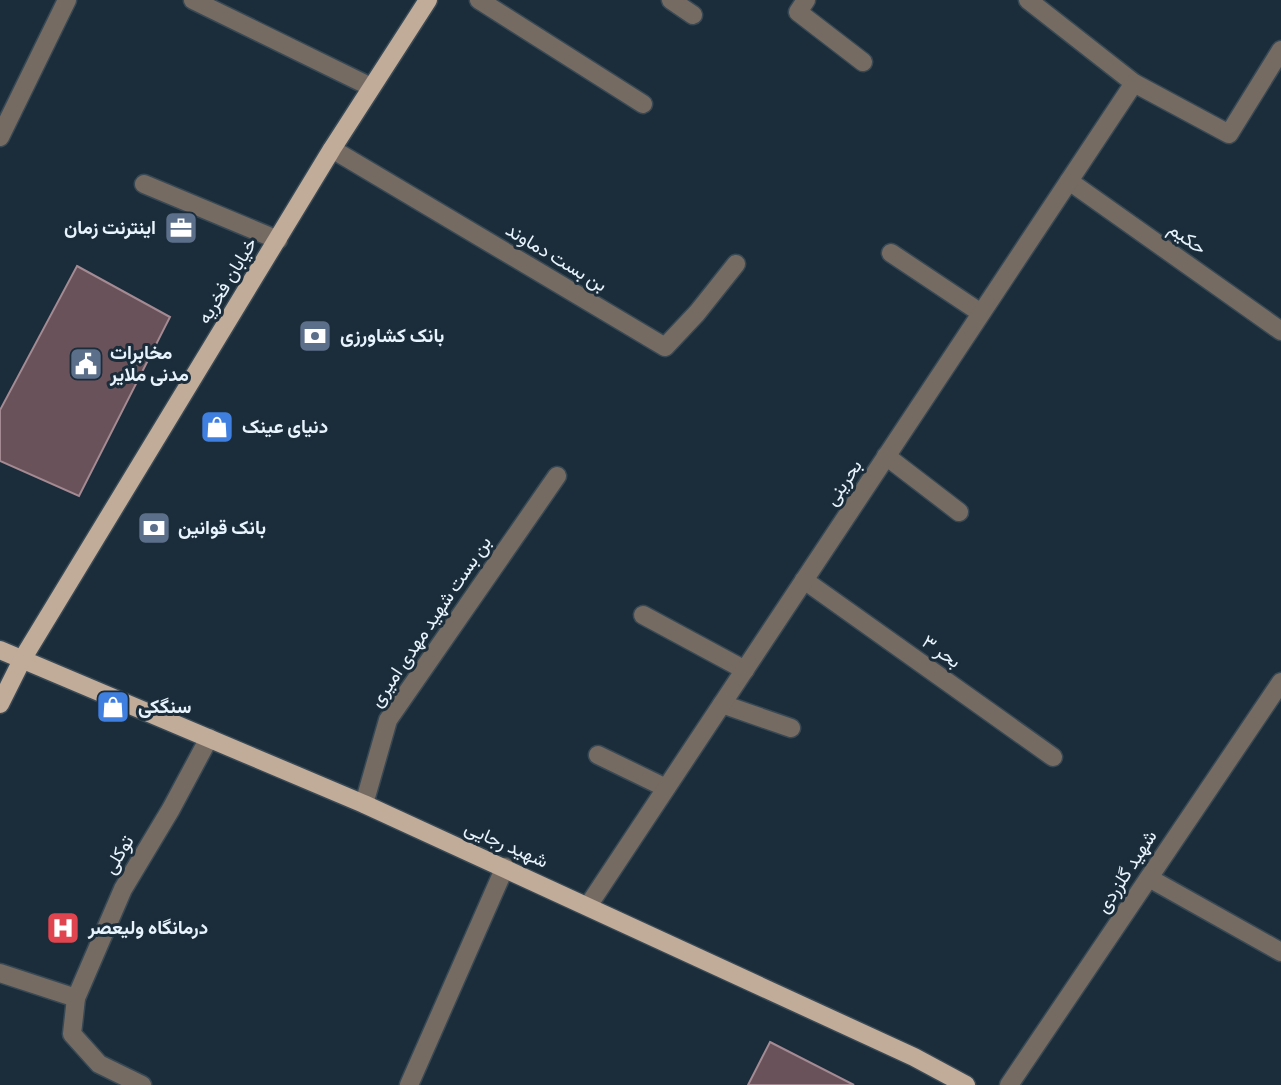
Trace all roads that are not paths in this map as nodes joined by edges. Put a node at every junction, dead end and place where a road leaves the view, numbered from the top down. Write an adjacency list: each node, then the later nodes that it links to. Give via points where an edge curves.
1 (67, 0): 14 (street)
2 (193, 0): 12 (street)
3 (428, 0): 12 (main road, خیابان فخریه)
4 (479, 0): 13 (street)
5 (671, 0): 8 (street)
6 (806, 0): 10 (street, via 797,12)
7 (1036, 2): 11 (street)
8 (693, 15)
9 (1281, 50): 11 (street, via 1229,134)
10 (863, 62)
11 (1134, 83): 16 (street, بحرینی)
12 (371, 87): 15 (main road, خیابان فخریه)
13 (643, 104)
14 (0, 136)
15 (331, 149): 18 (main road, خیابان فخریه); 20 (street, بن بست دماوند, via 666,347)
16 (1069, 181): 21 (street, بحرینی); 22 (street, حکیم)
17 (144, 184): 18 (street)
18 (278, 240): 29 (main road, خیابان فخریه)
19 (891, 253): 21 (street)
20 (736, 264)
21 (981, 313): 23 (street, بحرینی)
22 (1281, 331)
23 (886, 456): 25 (street); 26 (street, بحرینی)
24 (557, 476): 39 (street, بن بست شهید مهدی امیری, via 388,720)
25 (959, 512)
26 (804, 580): 30 (street, بحرینی); 37 (street, بحر ۳)
27 (643, 615): 30 (street)
28 (0, 650): 29 (main road, شهید رجایی)
29 (23, 658): 32 (main road, خیابان فخریه); 35 (main road, شهید رجایی)
30 (744, 670): 33 (street, بحرینی)
31 (1281, 682): 41 (street, شهید گلزردی)
32 (0, 704)
33 (722, 705): 34 (street); 38 (street, بحرینی)
34 (791, 728)
35 (209, 738): 39 (main road, شهید رجایی); 45 (street, توکلی, via 123,889)
36 (598, 755): 38 (street)
37 (1054, 757)
38 (666, 788): 42 (street, بحرینی)
39 (364, 804): 40 (main road, شهید رجایی)
40 (505, 867): 42 (main road, شهید رجایی); 48 (street)
41 (1149, 878): 43 (street); 50 (street, شهید گلزردی)
42 (588, 906): 49 (main road, شهید رجایی)
43 (1281, 952)
44 (0, 973): 45 (street)
45 (76, 998): 46 (street, توکلی, via 72,1034)
46 (111, 1078): 47 (street)
47 (142, 1085)
48 (409, 1085)
49 (966, 1085)
50 (1009, 1085)

